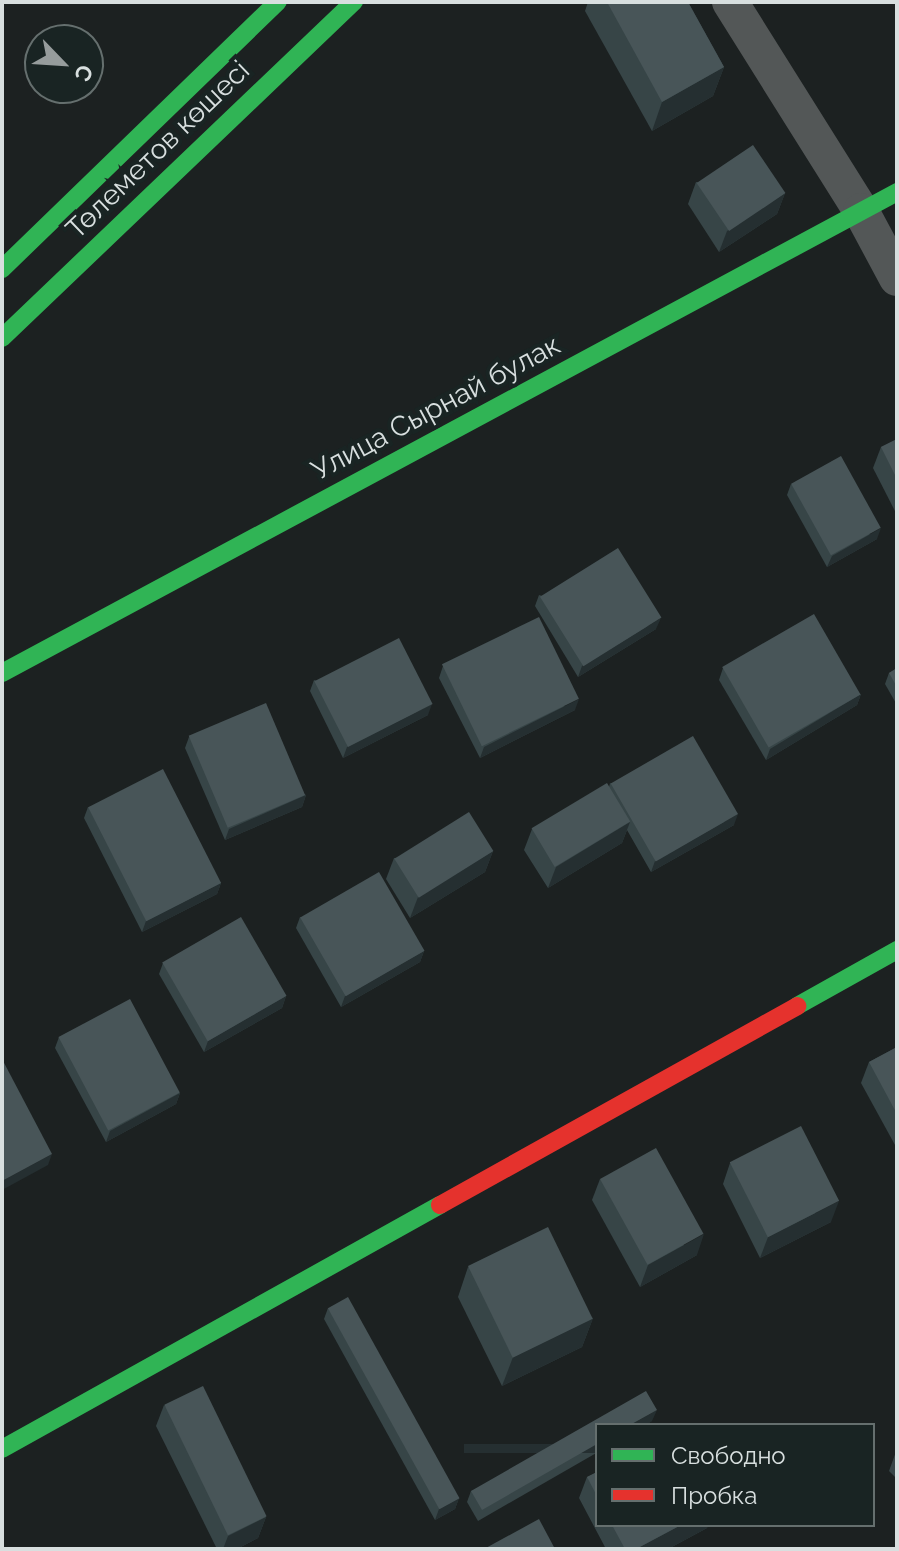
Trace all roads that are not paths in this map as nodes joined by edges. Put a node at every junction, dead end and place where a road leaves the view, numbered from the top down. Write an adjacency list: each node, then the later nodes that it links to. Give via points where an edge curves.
1 (278, 2): 6 (street, Төлеметов көшесі)
2 (354, 2): 8 (street, Төлеметов көшесі)
3 (730, 2): 5 (street)
4 (897, 192): 5 (street, Улица Сырнай булак)
5 (861, 211): 7 (street); 9 (street, Улица Сырнай булак)
6 (2, 269)
7 (897, 278)
8 (2, 338)
9 (2, 673)
10 (897, 950): 11 (street)
11 (2, 1449)

